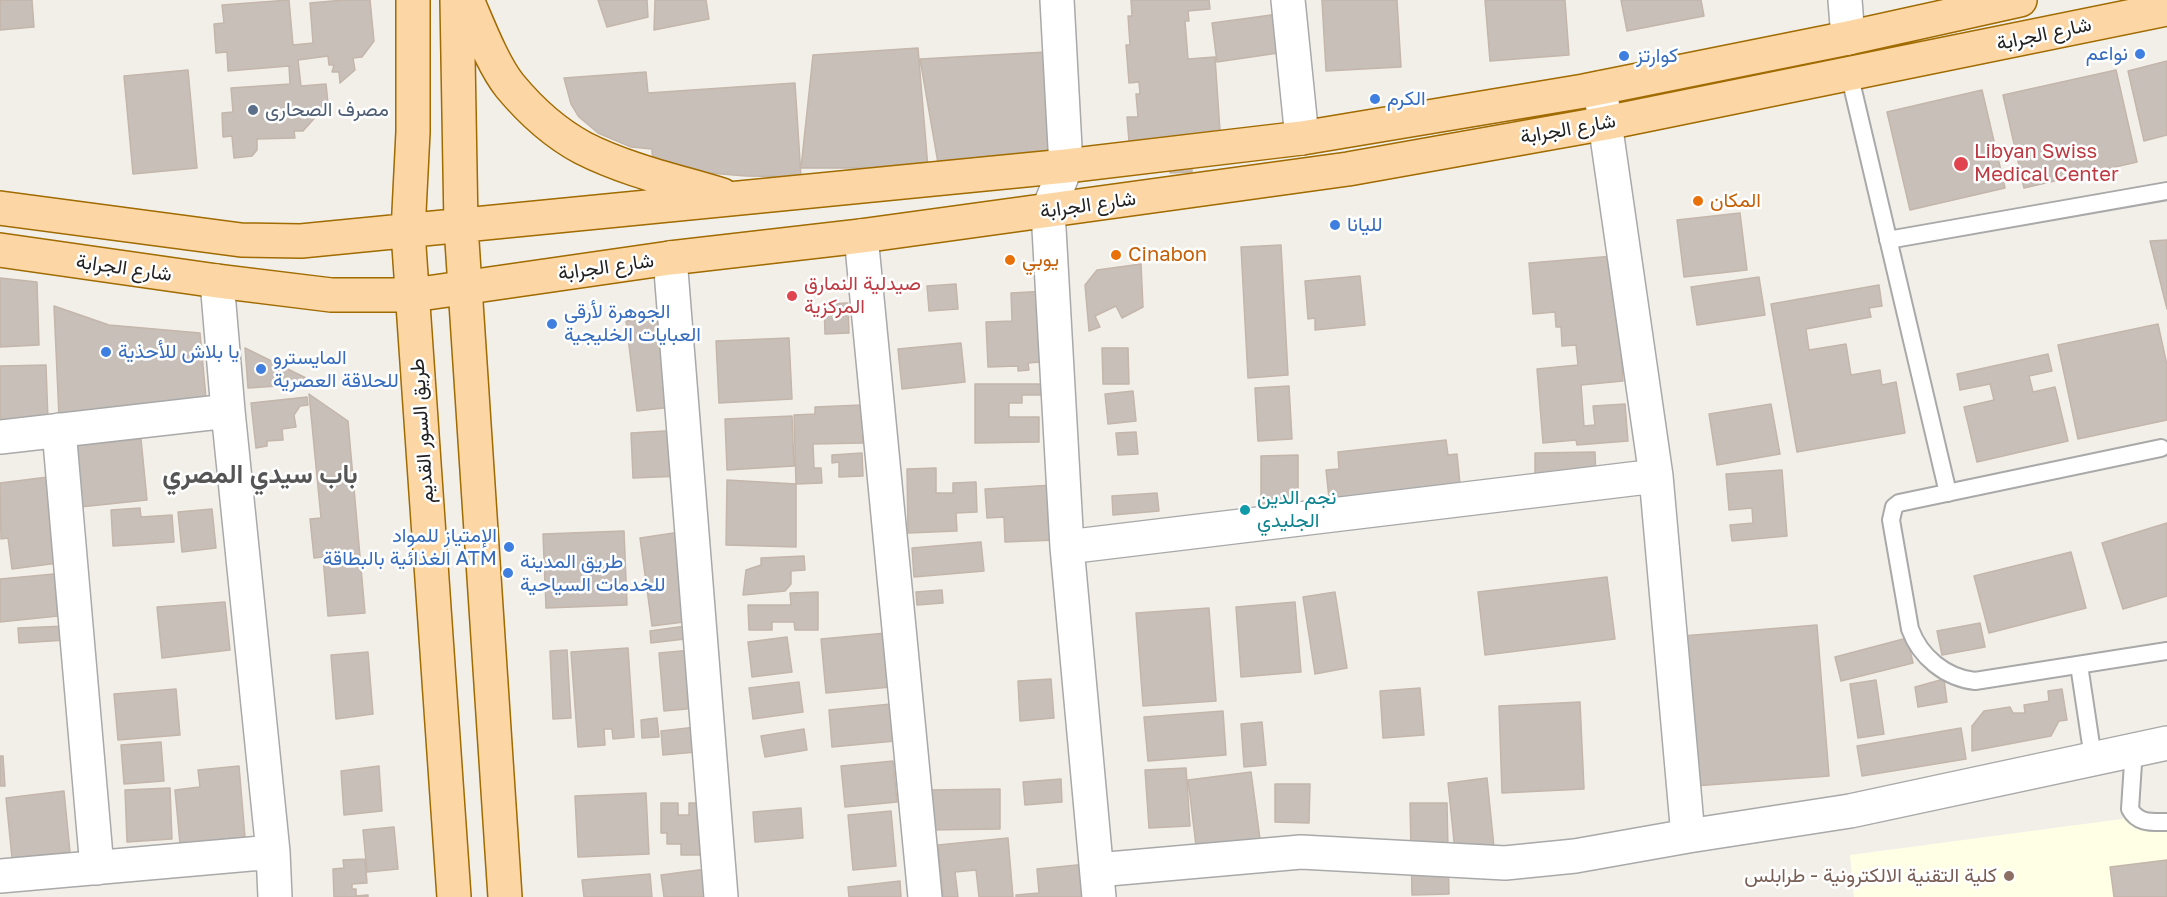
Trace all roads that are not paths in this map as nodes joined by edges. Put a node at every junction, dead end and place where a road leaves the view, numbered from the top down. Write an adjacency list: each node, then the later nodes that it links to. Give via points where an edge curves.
1 (413, 0): 20 (main road, طريق السور القديم)
2 (457, 0): 19 (main road)
3 (467, 0): 16 (main road, via 509,85 544,122 583,148 636,169)
4 (1057, 0): 14 (street)
5 (1288, 0): 13 (street)
6 (1845, 0): 9 (street)
7 (2020, 0): 9 (main road, شارع الجرابة)
8 (2167, 9): 10 (main road, شارع الجرابة)
9 (1848, 38): 11 (main road, شارع الجرابة)
10 (1849, 73): 12 (main road, شارع الجرابة); 22 (lane)
11 (1600, 88): 12 (street); 13 (main road, شارع الجرابة)
12 (1606, 123): 18 (main road, شارع الجرابة, via 1348,169); 32 (street)
13 (1302, 138): 14 (main road, شارع الجرابة)
14 (1066, 166): 16 (main road, شارع الجرابة); 18 (street)
15 (2167, 191): 22 (lane)
16 (738, 200): 19 (main road, شارع الجرابة)
17 (0, 208): 20 (main road, شارع الجرابة, via 242,240 301,241)
18 (1048, 211): 21 (main road, شارع الجرابة); 34 (street)
19 (461, 226): 20 (main road, شارع الجرابة); 26 (main road)
20 (408, 232): 27 (main road, طريق السور القديم)
21 (861, 236): 24 (main road, شارع الجرابة); 50 (street)
22 (1888, 240): 33 (lane)
23 (0, 250): 25 (main road, شارع الجرابة)
24 (670, 258): 26 (main road, شارع الجرابة); 49 (street)
25 (217, 281): 27 (main road, شارع الجرابة, via 331,295); 28 (street)
26 (465, 287): 27 (main road, شارع الجرابة); 48 (main road)
27 (412, 295): 47 (main road, طريق السور القديم)
28 (228, 411): 29 (street); 42 (street)
29 (59, 430): 30 (street); 43 (street)
30 (0, 436)
31 (2161, 448): 33 (lane)
32 (1656, 476): 34 (street); 41 (street)
33 (1948, 493): 36 (lane, via 1899,503 1891,513 1910,629 1921,651 1963,680)
34 (1067, 547): 45 (street)
35 (2167, 651): 36 (lane)
36 (2079, 665): 39 (lane)
37 (2167, 743): 38 (street)
38 (2134, 748): 39 (street); 40 (lane, via 2130,809 2133,816 2142,821)
39 (2093, 758): 41 (street, via 1850,811)
40 (2167, 822)
41 (1688, 836): 45 (street, via 1575,856 1505,863 1302,852)
42 (273, 852): 43 (street); 46 (street)
43 (97, 868): 44 (street)
44 (0, 876)
45 (1098, 884)
46 (275, 897)
47 (454, 897)
48 (505, 897)
49 (721, 897)
50 (925, 897)

